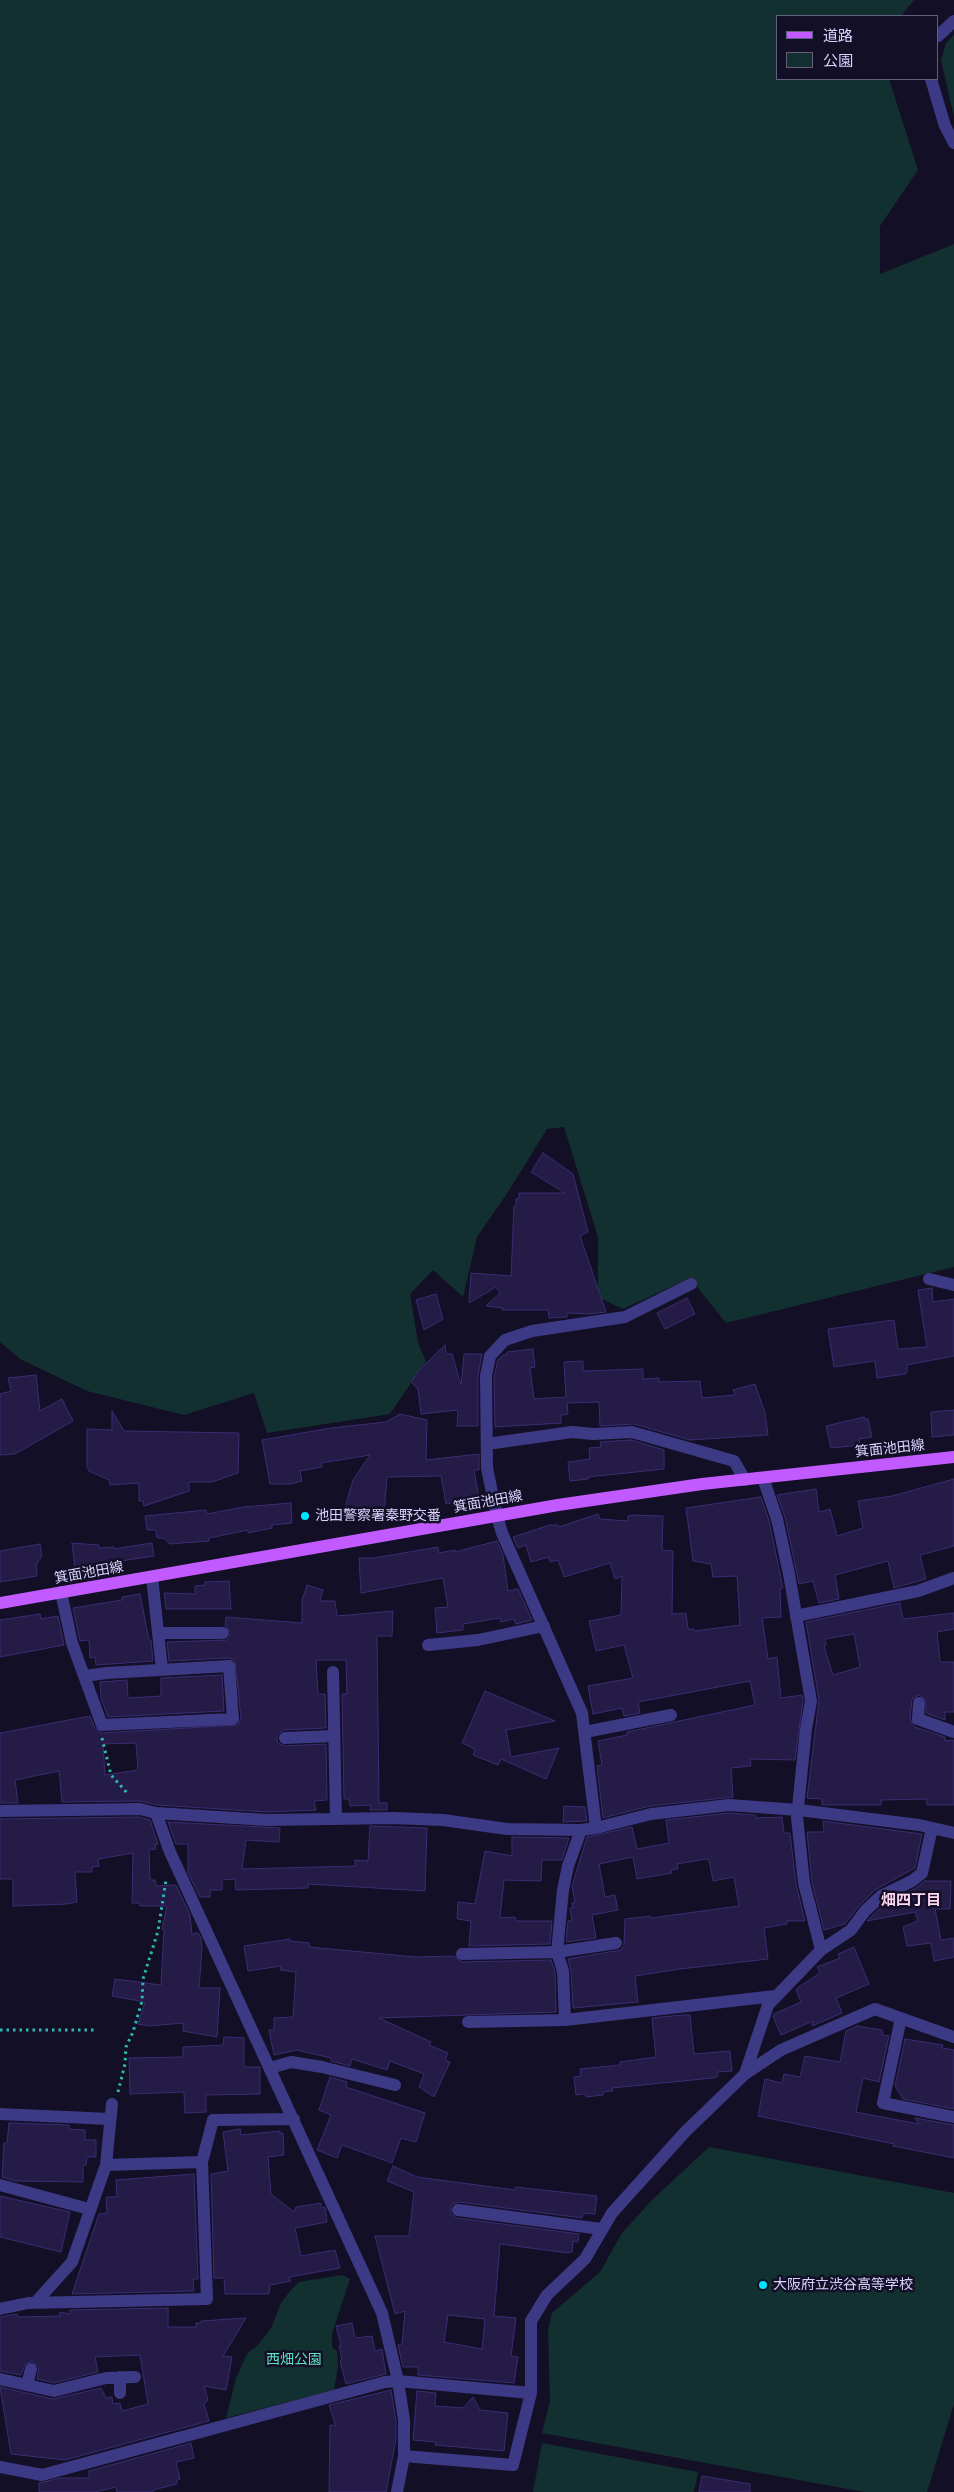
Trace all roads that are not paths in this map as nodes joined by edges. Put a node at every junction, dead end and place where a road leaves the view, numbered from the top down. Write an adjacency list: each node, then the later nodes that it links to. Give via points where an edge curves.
1 (954, 21): 2 (street)
2 (939, 35)
3 (931, 80): 4 (street, via 945,126)
4 (954, 143)
5 (929, 1278): 7 (street)
6 (691, 1284): 8 (street, via 625,1317 532,1330 505,1340 490,1356 486,1376)
7 (954, 1285)
8 (487, 1444): 11 (street, via 572,1432 632,1432 734,1461); 12 (street, via 487,1468)
9 (954, 1457): 10 (main road, 箕面池田線)
10 (763, 1478): 11 (main road, 箕面池田線); 17 (street, via 777,1519)
11 (745, 1480): 12 (main road, 箕面池田線)
12 (497, 1516): 13 (main road, 箕面池田線); 18 (street)
13 (152, 1577): 15 (main road, 箕面池田線); 20 (street)
14 (954, 1578): 17 (street, via 918,1591)
15 (61, 1592): 16 (main road, 箕面池田線); 24 (street, via 72,1643)
16 (0, 1603)
17 (796, 1616): 31 (street, via 811,1701)
18 (544, 1626): 21 (street, via 478,1640); 27 (street, via 582,1713)
19 (223, 1633): 20 (street)
20 (159, 1634): 22 (street)
21 (428, 1645)
22 (162, 1669): 24 (street); 24 (street, via 229,1666 233,1719 102,1725)
23 (333, 1672): 29 (street)
24 (84, 1676)
25 (919, 1702): 28 (street, via 918,1719)
26 (671, 1715): 27 (street)
27 (585, 1732): 35 (street)
28 (954, 1732)
29 (334, 1736): 30 (street); 34 (street)
30 (285, 1738)
31 (799, 1810): 35 (street, via 729,1805 651,1814); 36 (street); 40 (street, via 796,1816 804,1883)
32 (0, 1811): 33 (street, via 77,1808 140,1809)
33 (156, 1813): 34 (street, via 267,1820); 48 (street, via 170,1852)
34 (336, 1819): 37 (street, via 443,1820 507,1829)
35 (596, 1828): 37 (street)
36 (932, 1828): 38 (street); 40 (street, via 922,1873 881,1896 851,1930)
37 (581, 1830): 41 (street, via 563,1890)
38 (954, 1833)
39 (616, 1942): 41 (street)
40 (821, 1950): 43 (street)
41 (557, 1952): 42 (street); 45 (street, via 563,1971)
42 (462, 1954)
43 (775, 1996): 45 (street); 49 (street, via 768,2005)
44 (901, 2018): 47 (street); 49 (street, via 875,2010 781,2050); 53 (street, via 882,2103)
45 (565, 2020): 46 (street)
46 (468, 2022)
47 (954, 2037)
48 (270, 2068): 50 (street, via 291,2062); 55 (street)
49 (745, 2074): 61 (street, via 685,2132 612,2213)
50 (395, 2085)
51 (112, 2104): 54 (street)
52 (0, 2114): 54 (street)
53 (954, 2118)
54 (110, 2119): 57 (street)
55 (294, 2119): 56 (street, via 213,2120); 68 (street, via 382,2313)
56 (202, 2162): 57 (street); 62 (street, via 207,2299)
57 (106, 2165): 59 (street)
58 (0, 2185): 59 (street)
59 (89, 2209): 62 (street, via 72,2262)
60 (458, 2210): 61 (street)
61 (602, 2229): 71 (street, via 585,2259 547,2295 531,2321)
62 (35, 2303): 63 (street)
63 (0, 2309)
64 (31, 2369): 69 (street)
65 (120, 2377): 66 (street); 69 (street, via 54,2391); 70 (street)
66 (135, 2377)
67 (0, 2379): 69 (street)
68 (398, 2381): 71 (street); 72 (street, via 404,2420); 73 (street, via 42,2475)
69 (27, 2385)
70 (120, 2393)
71 (531, 2393): 72 (street, via 513,2465)
72 (404, 2456): 74 (street)
73 (0, 2467)
74 (397, 2492)

